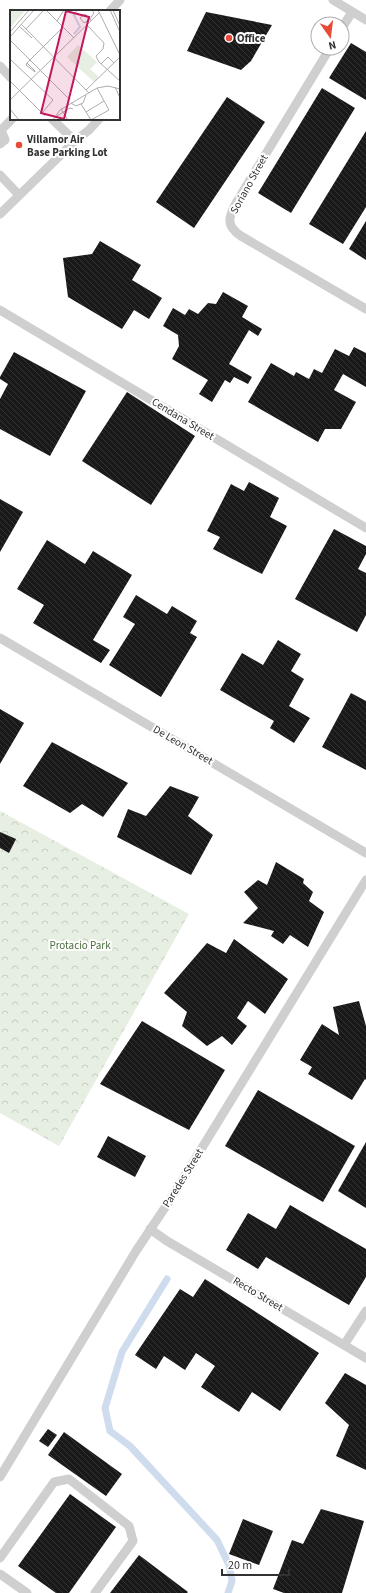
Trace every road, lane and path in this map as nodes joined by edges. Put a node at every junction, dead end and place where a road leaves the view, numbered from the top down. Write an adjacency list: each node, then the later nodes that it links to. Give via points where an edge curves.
1 (121, 0): 3 (lane); 4 (lane)
2 (333, 0): 5 (lane)
3 (111, 10)
4 (117, 10)
5 (352, 12): 6 (lane); 7 (lane)
6 (350, 16)
7 (366, 20)
8 (325, 56): 19 (lane, Soriano Street, via 236,203 231,212 230,223 234,231 241,236)
9 (0, 66): 10 (lane)
10 (10, 77)
11 (11, 120): 15 (lane, via 1,130 5,140)
12 (53, 120): 14 (lane)
13 (98, 120): 14 (lane)
14 (75, 141): 17 (lane)
15 (0, 144)
16 (0, 176): 17 (lane)
17 (19, 195): 18 (lane)
18 (0, 214)
19 (366, 309)
20 (0, 310): 21 (lane, Cendana Street)
21 (366, 528)
22 (0, 638): 23 (lane, De Leon Street)
23 (366, 853)
24 (366, 880): 25 (lane, Paredes Street)
25 (150, 1229): 27 (lane, Recto Street); 29 (lane, Paredes Street)
26 (366, 1311): 27 (lane)
27 (344, 1345): 28 (lane, Recto Street)
28 (366, 1358)
29 (1, 1472)
30 (0, 1558): 33 (lane, via 54,1482 69,1479 129,1526 133,1541)
31 (0, 1574): 32 (lane)
32 (27, 1593)
33 (95, 1593)

